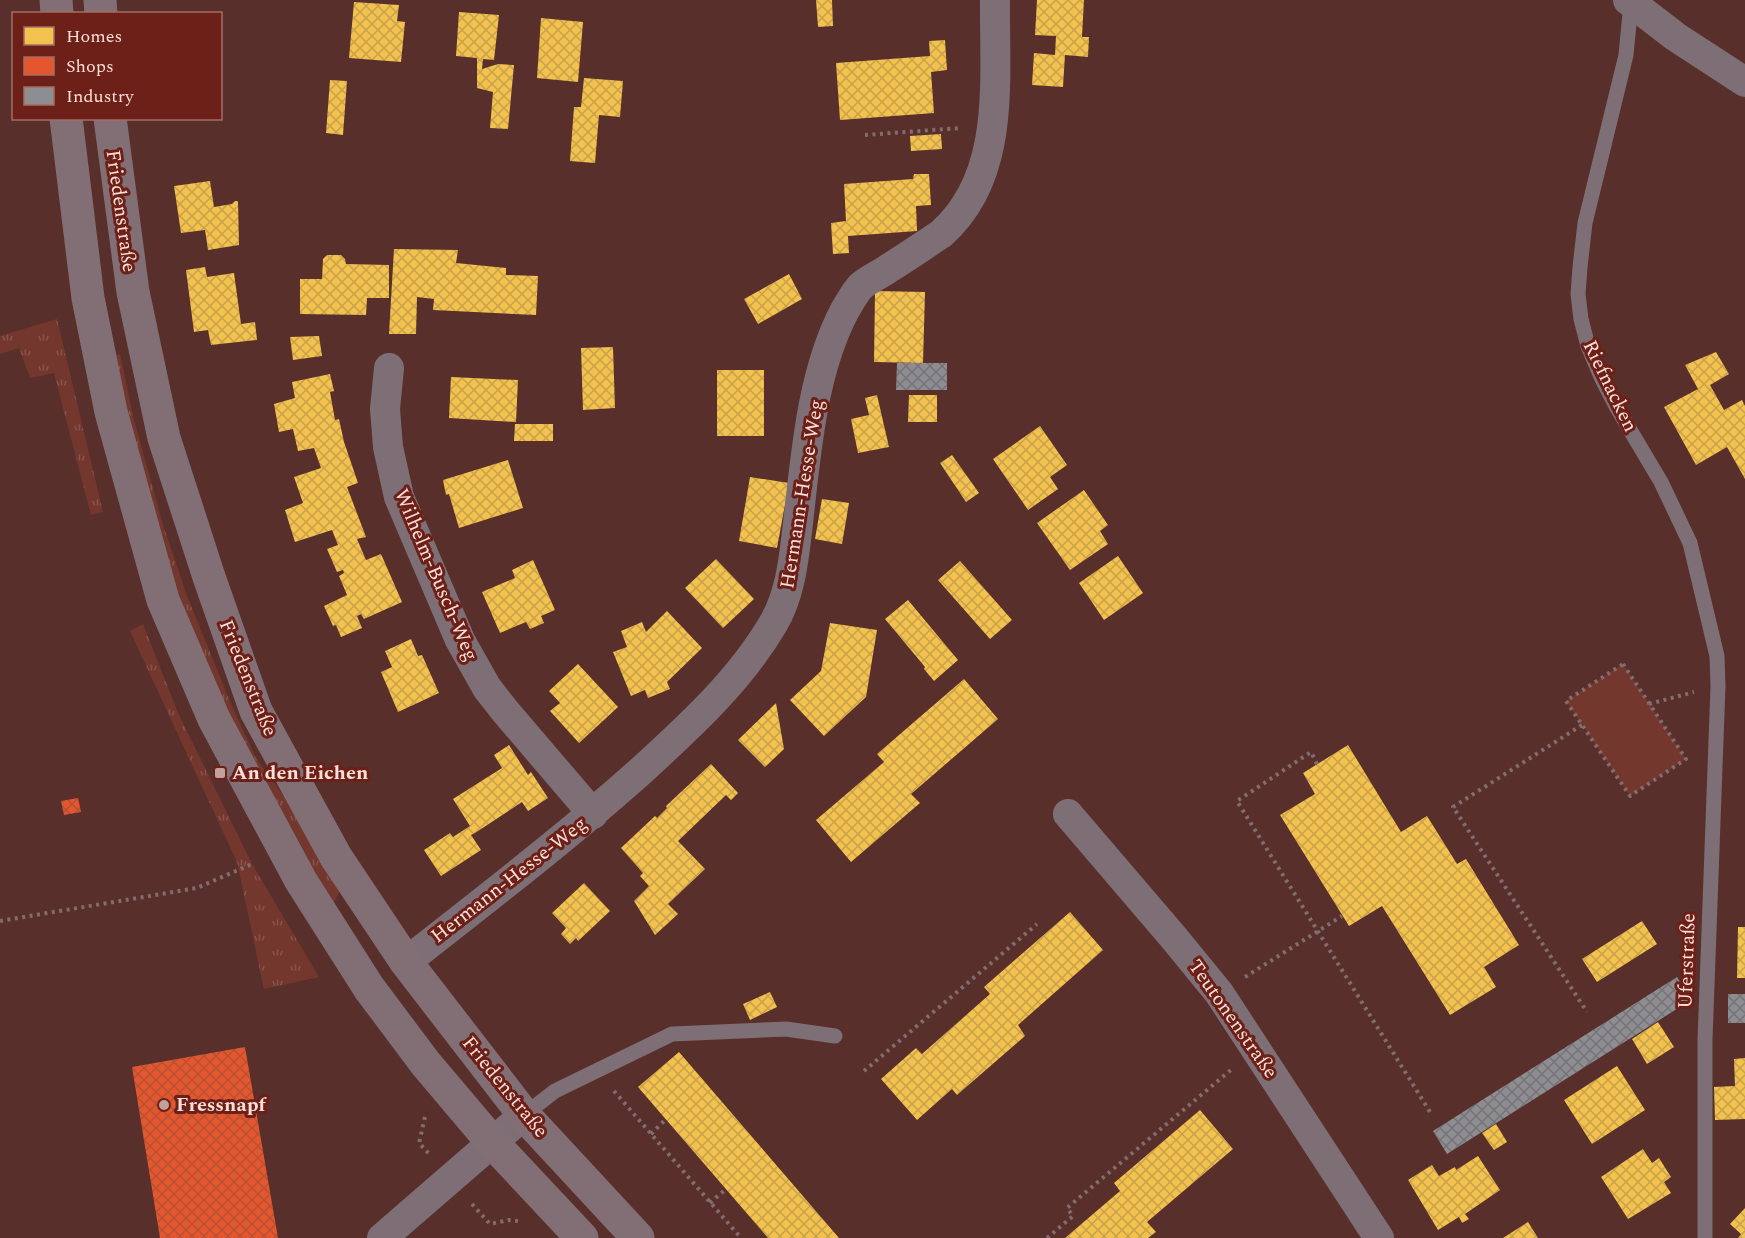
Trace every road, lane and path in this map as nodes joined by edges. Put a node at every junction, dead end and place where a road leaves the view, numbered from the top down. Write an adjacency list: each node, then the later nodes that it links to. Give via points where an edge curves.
1 (995, 0): 6 (street, Hermann-Hesse-Weg)
2 (1629, 1): 3 (street, Riefnacken); 9 (lane, Riefnacken, via 1626,55 1585,223 1579,276 1581,320 1602,379 1661,482 1690,543 1717,656)
3 (1745, 82)
4 (66, 120): 31 (main road, via 88,298 111,412 163,600 214,719 301,881 369,988)
5 (110, 120): 20 (main road, Friedenstraße, via 133,292 164,438 256,711 336,857)
6 (993, 125): 7 (path); 13 (street, Hermann-Hesse-Weg, via 983,171 953,224 861,286 829,344 808,446 792,573 775,622 711,705)
7 (865, 135)
8 (389, 368): 13 (street, Wilhelm-Busch-Weg, via 385,409 388,447 399,497 460,640 487,688)
9 (1718, 686): 10 (path); 40 (lane, Uferstraße, via 1705,1040)
10 (1649, 704): 11 (path, via 1623,664 1566,701); 11 (path, via 1686,759 1630,796)
11 (1582, 725): 22 (path, via 1453,807)
12 (1317, 764): 19 (path, via 1311,753 1237,801)
13 (593, 814): 20 (street, Hermann-Hesse-Weg)
14 (1068, 814): 21 (street, Teutonenstraße)
15 (252, 864): 17 (path, via 197,888)
16 (1342, 916): 19 (path)
17 (0, 921)
18 (1037, 924): 26 (path)
19 (1318, 932): 21 (path); 27 (path)
20 (406, 962): 28 (main road, Friedenstraße)
21 (1219, 993): 24 (street, Teutonenstraße)
22 (1587, 1012)
23 (835, 1036): 25 (lane, via 786,1029 672,1034)
24 (1256, 1048): 38 (path, via 1067,1208 1073,1216); 39 (street, Teutonenstraße)
25 (595, 1070): 28 (lane, via 555,1091); 30 (path)
26 (864, 1071)
27 (1431, 1112)
28 (524, 1115): 31 (street); 37 (main road, Friedenstraße)
29 (666, 1119): 30 (path)
30 (651, 1134): 33 (path)
31 (492, 1142): 35 (street); 36 (main road)
32 (726, 1189): 33 (path)
33 (710, 1203): 34 (path)
34 (738, 1237)
35 (382, 1238)
36 (582, 1238)
37 (638, 1238)
38 (1047, 1238)
39 (1379, 1238)
40 (1705, 1238)

